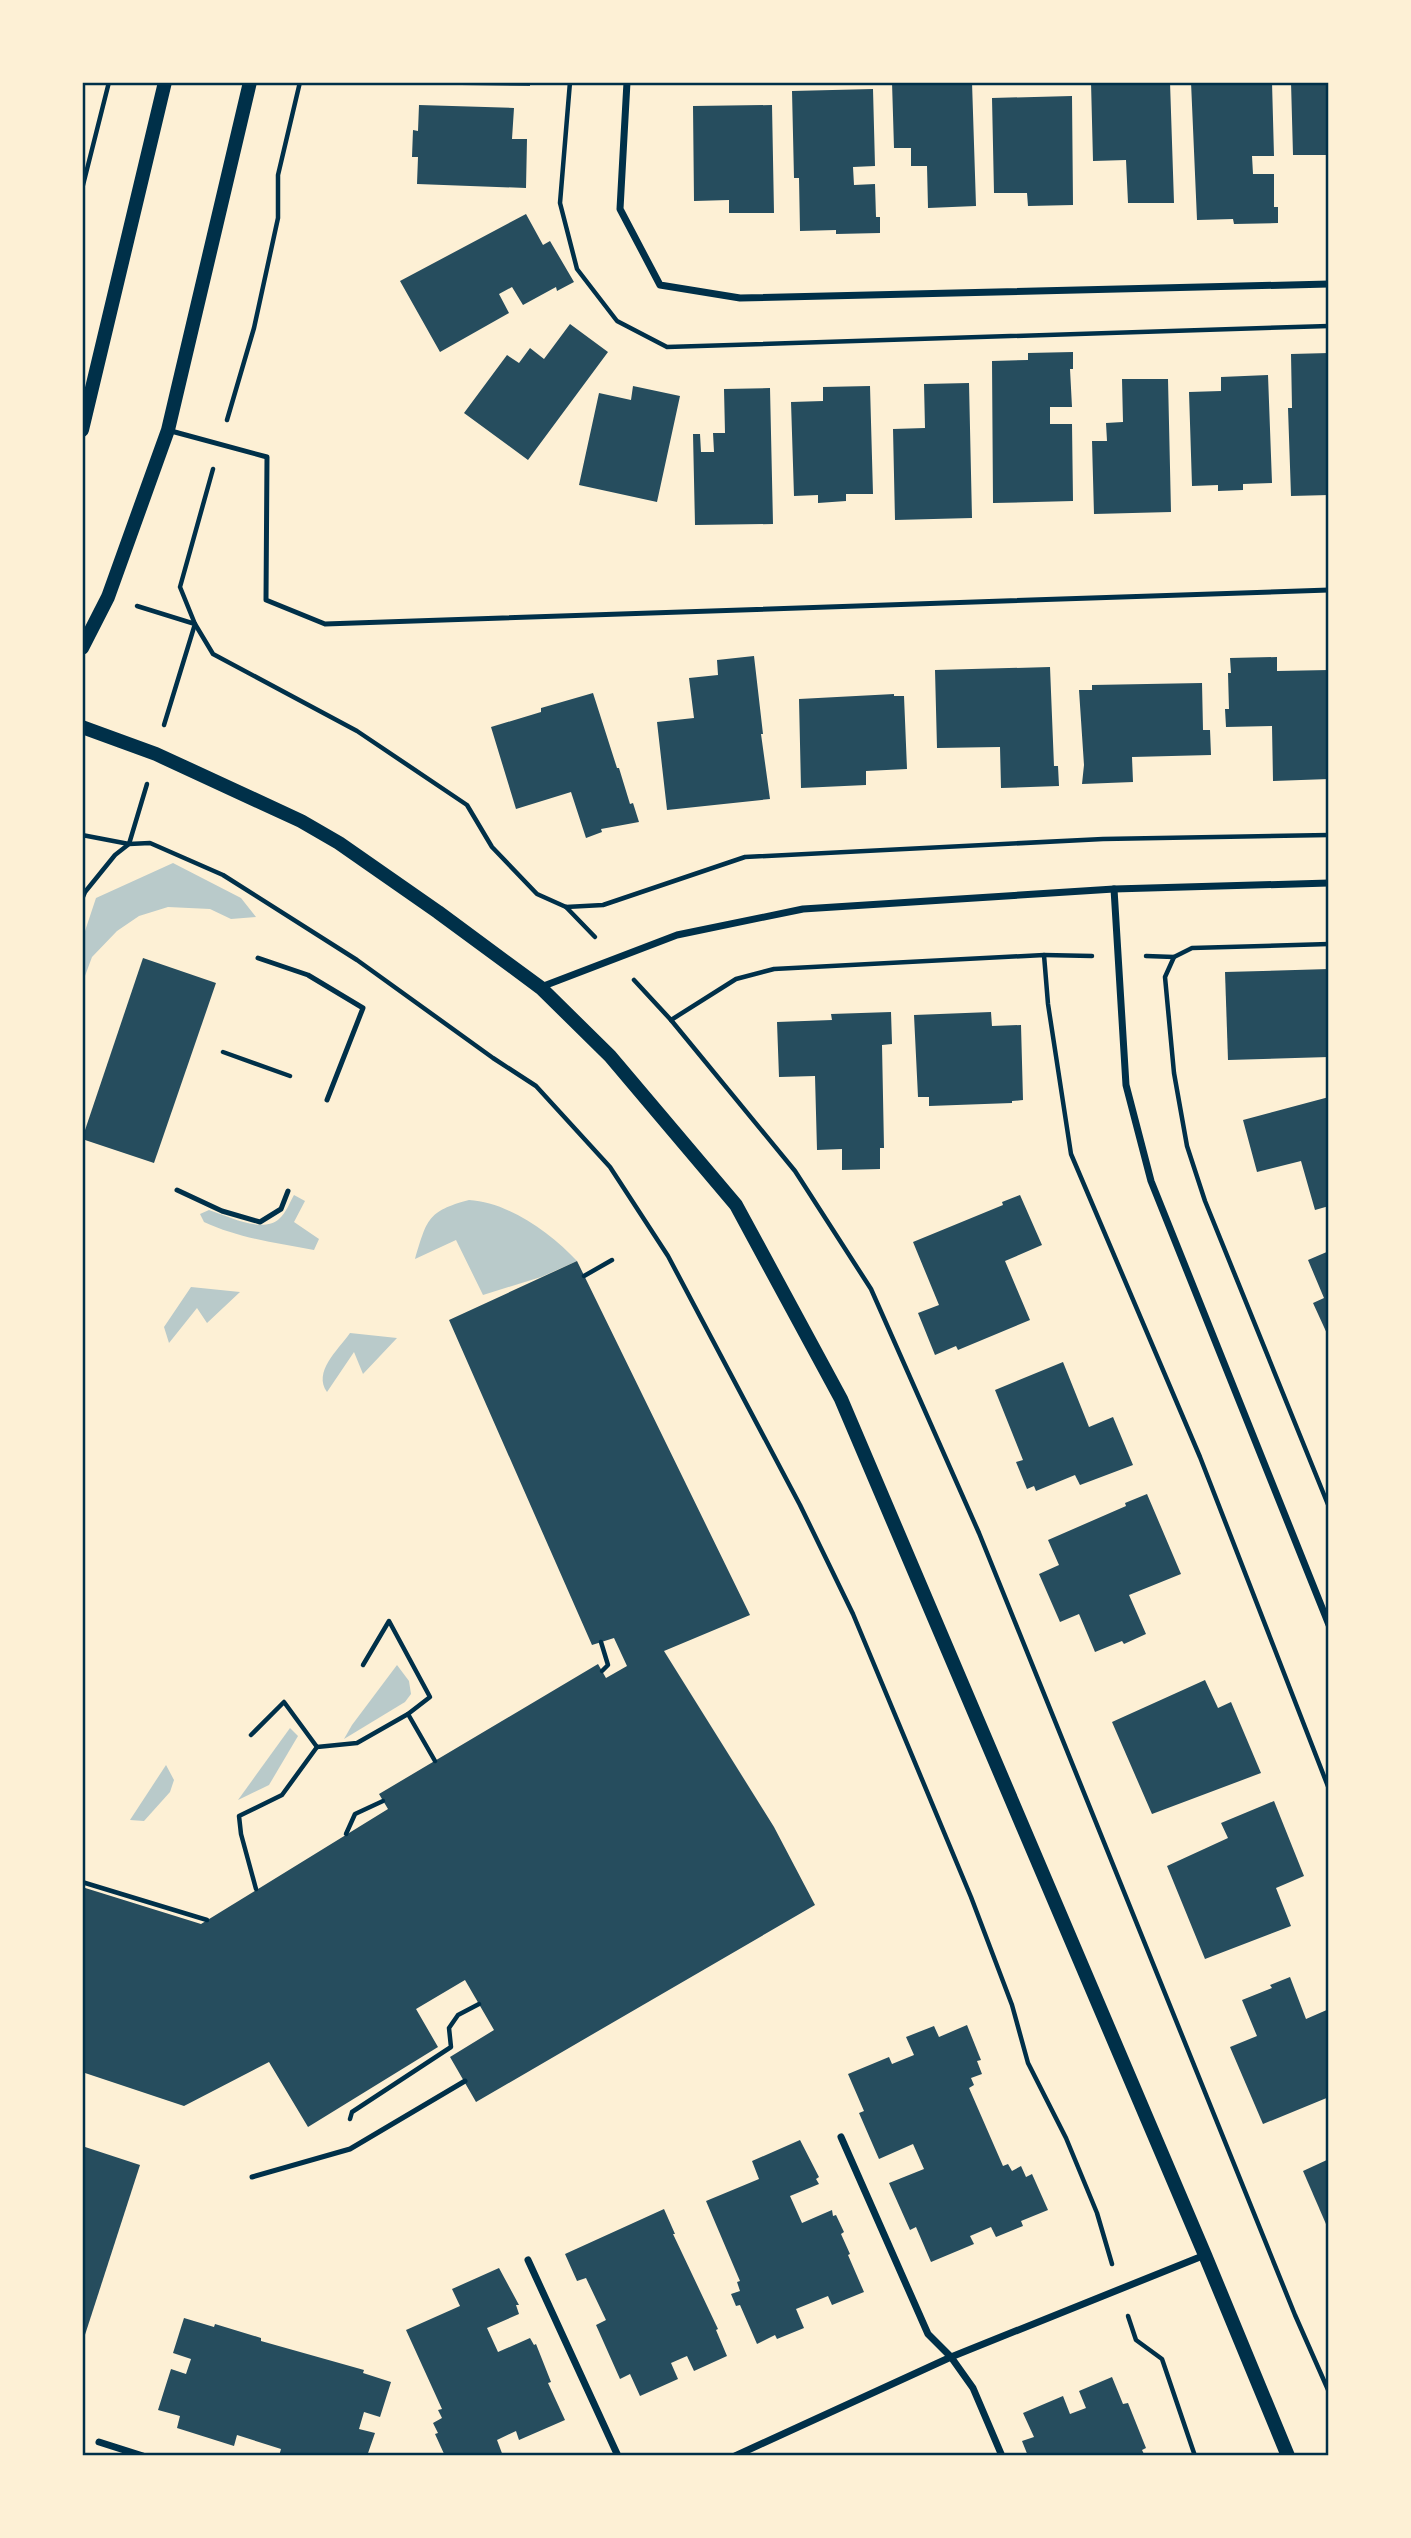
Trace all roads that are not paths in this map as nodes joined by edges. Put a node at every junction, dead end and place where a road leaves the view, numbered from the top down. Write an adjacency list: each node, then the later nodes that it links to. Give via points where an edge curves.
1 (165, 82): 5 (main road)
2 (250, 82): 6 (main road)
3 (627, 82): 4 (street, via 621,209 660,285 740,298)
4 (1329, 284)
5 (82, 430)
6 (167, 430): 7 (lane, via 267,457 266,600 325,624); 8 (main road, via 108,597)
7 (1329, 590)
8 (82, 649)
9 (82, 727): 13 (main road, via 156,754 301,821 339,843)
10 (1329, 883): 11 (street)
11 (1114, 889): 13 (street, via 803,909 677,935); 17 (street, via 1126,1085 1151,1181)
12 (258, 958): 14 (lane, via 308,975 363,1009)
13 (541, 988): 21 (main road, via 610,1056 736,1205 841,1399)
14 (327, 1100)
15 (177, 1190): 16 (lane, via 260,1222 281,1209)
16 (288, 1191)
17 (1328, 1621)
18 (465, 2081): 20 (lane, via 341,2152)
19 (841, 2137): 23 (street, via 928,2334)
20 (252, 2177)
21 (1205, 2255): 23 (street); 29 (main road)
22 (528, 2260): 26 (street)
23 (951, 2357): 27 (street); 28 (street, via 973,2388)
24 (99, 2442): 25 (street)
25 (144, 2456)
26 (618, 2456)
27 (735, 2456)
28 (1002, 2456)
29 (1288, 2456)

